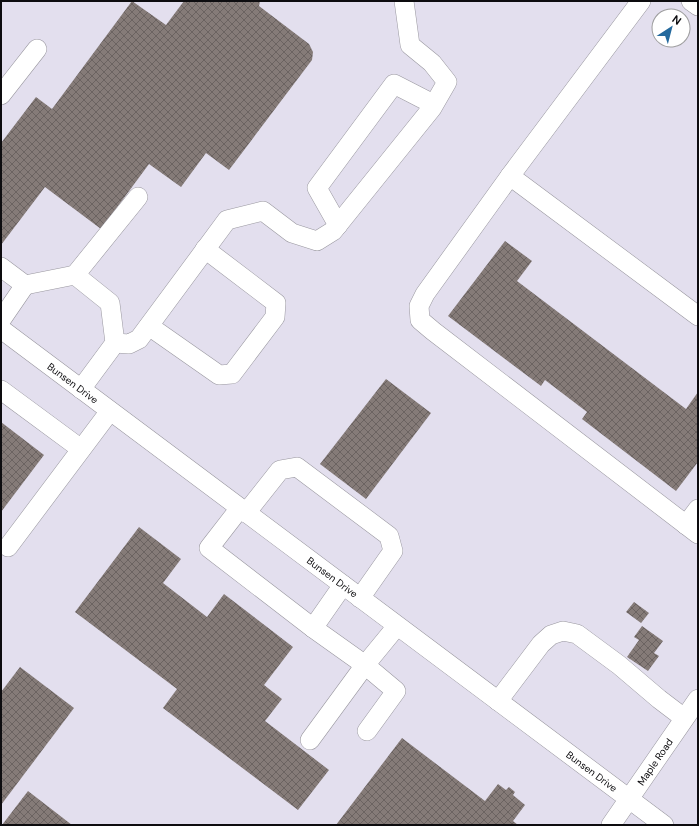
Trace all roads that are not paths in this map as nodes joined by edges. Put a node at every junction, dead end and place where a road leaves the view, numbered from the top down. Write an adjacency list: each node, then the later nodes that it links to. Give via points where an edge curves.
1 (404, 1): 7 (street, via 410,45 432,63 447,82)
2 (641, 1): 8 (street)
3 (691, 1): 4 (street)
4 (698, 6)
5 (37, 49): 6 (street)
6 (1, 95)
7 (433, 104): 10 (street); 10 (street, via 394,84 317,188)
8 (510, 176): 15 (street); 25 (street, via 425,294 419,306 420,320)
9 (138, 197): 13 (street)
10 (338, 225): 11 (street, via 334,231 317,241 292,233 263,211 227,220)
11 (205, 249): 16 (street); 16 (street, via 276,303 275,317 232,374 219,375)
12 (1, 267): 14 (street)
13 (75, 275): 14 (street); 18 (street, via 110,303)
14 (25, 284): 17 (street)
15 (698, 316)
16 (149, 326): 18 (street, via 139,339 130,344)
17 (3, 333): 19 (street, Bunsen Drive)
18 (115, 343): 19 (street)
19 (81, 389): 21 (street, Bunsen Drive)
20 (1, 390): 22 (street)
21 (110, 411): 22 (street); 24 (street, Bunsen Drive)
22 (81, 449): 26 (street)
23 (698, 509): 25 (street)
24 (243, 510): 27 (street, Bunsen Drive); 28 (street, via 280,470 297,467 389,536 393,551); 30 (street, via 209,548)
25 (692, 529)
26 (8, 547)
27 (343, 586): 28 (street, Bunsen Drive); 30 (street)
28 (360, 598): 29 (street, Bunsen Drive)
29 (397, 626): 31 (street); 33 (street, Bunsen Drive)
30 (313, 628): 31 (street)
31 (365, 666): 35 (street, via 396,691); 36 (street)
32 (698, 699): 34 (street, Maple Road)
33 (498, 701): 34 (street, via 541,644 551,635 563,631 578,634); 37 (street, Bunsen Drive)
34 (684, 718): 37 (street, Maple Road)
35 (367, 731)
36 (310, 740)
37 (628, 799): 38 (street, Maple Road); 39 (street, Bunsen Drive)
38 (611, 825)
39 (664, 825)

